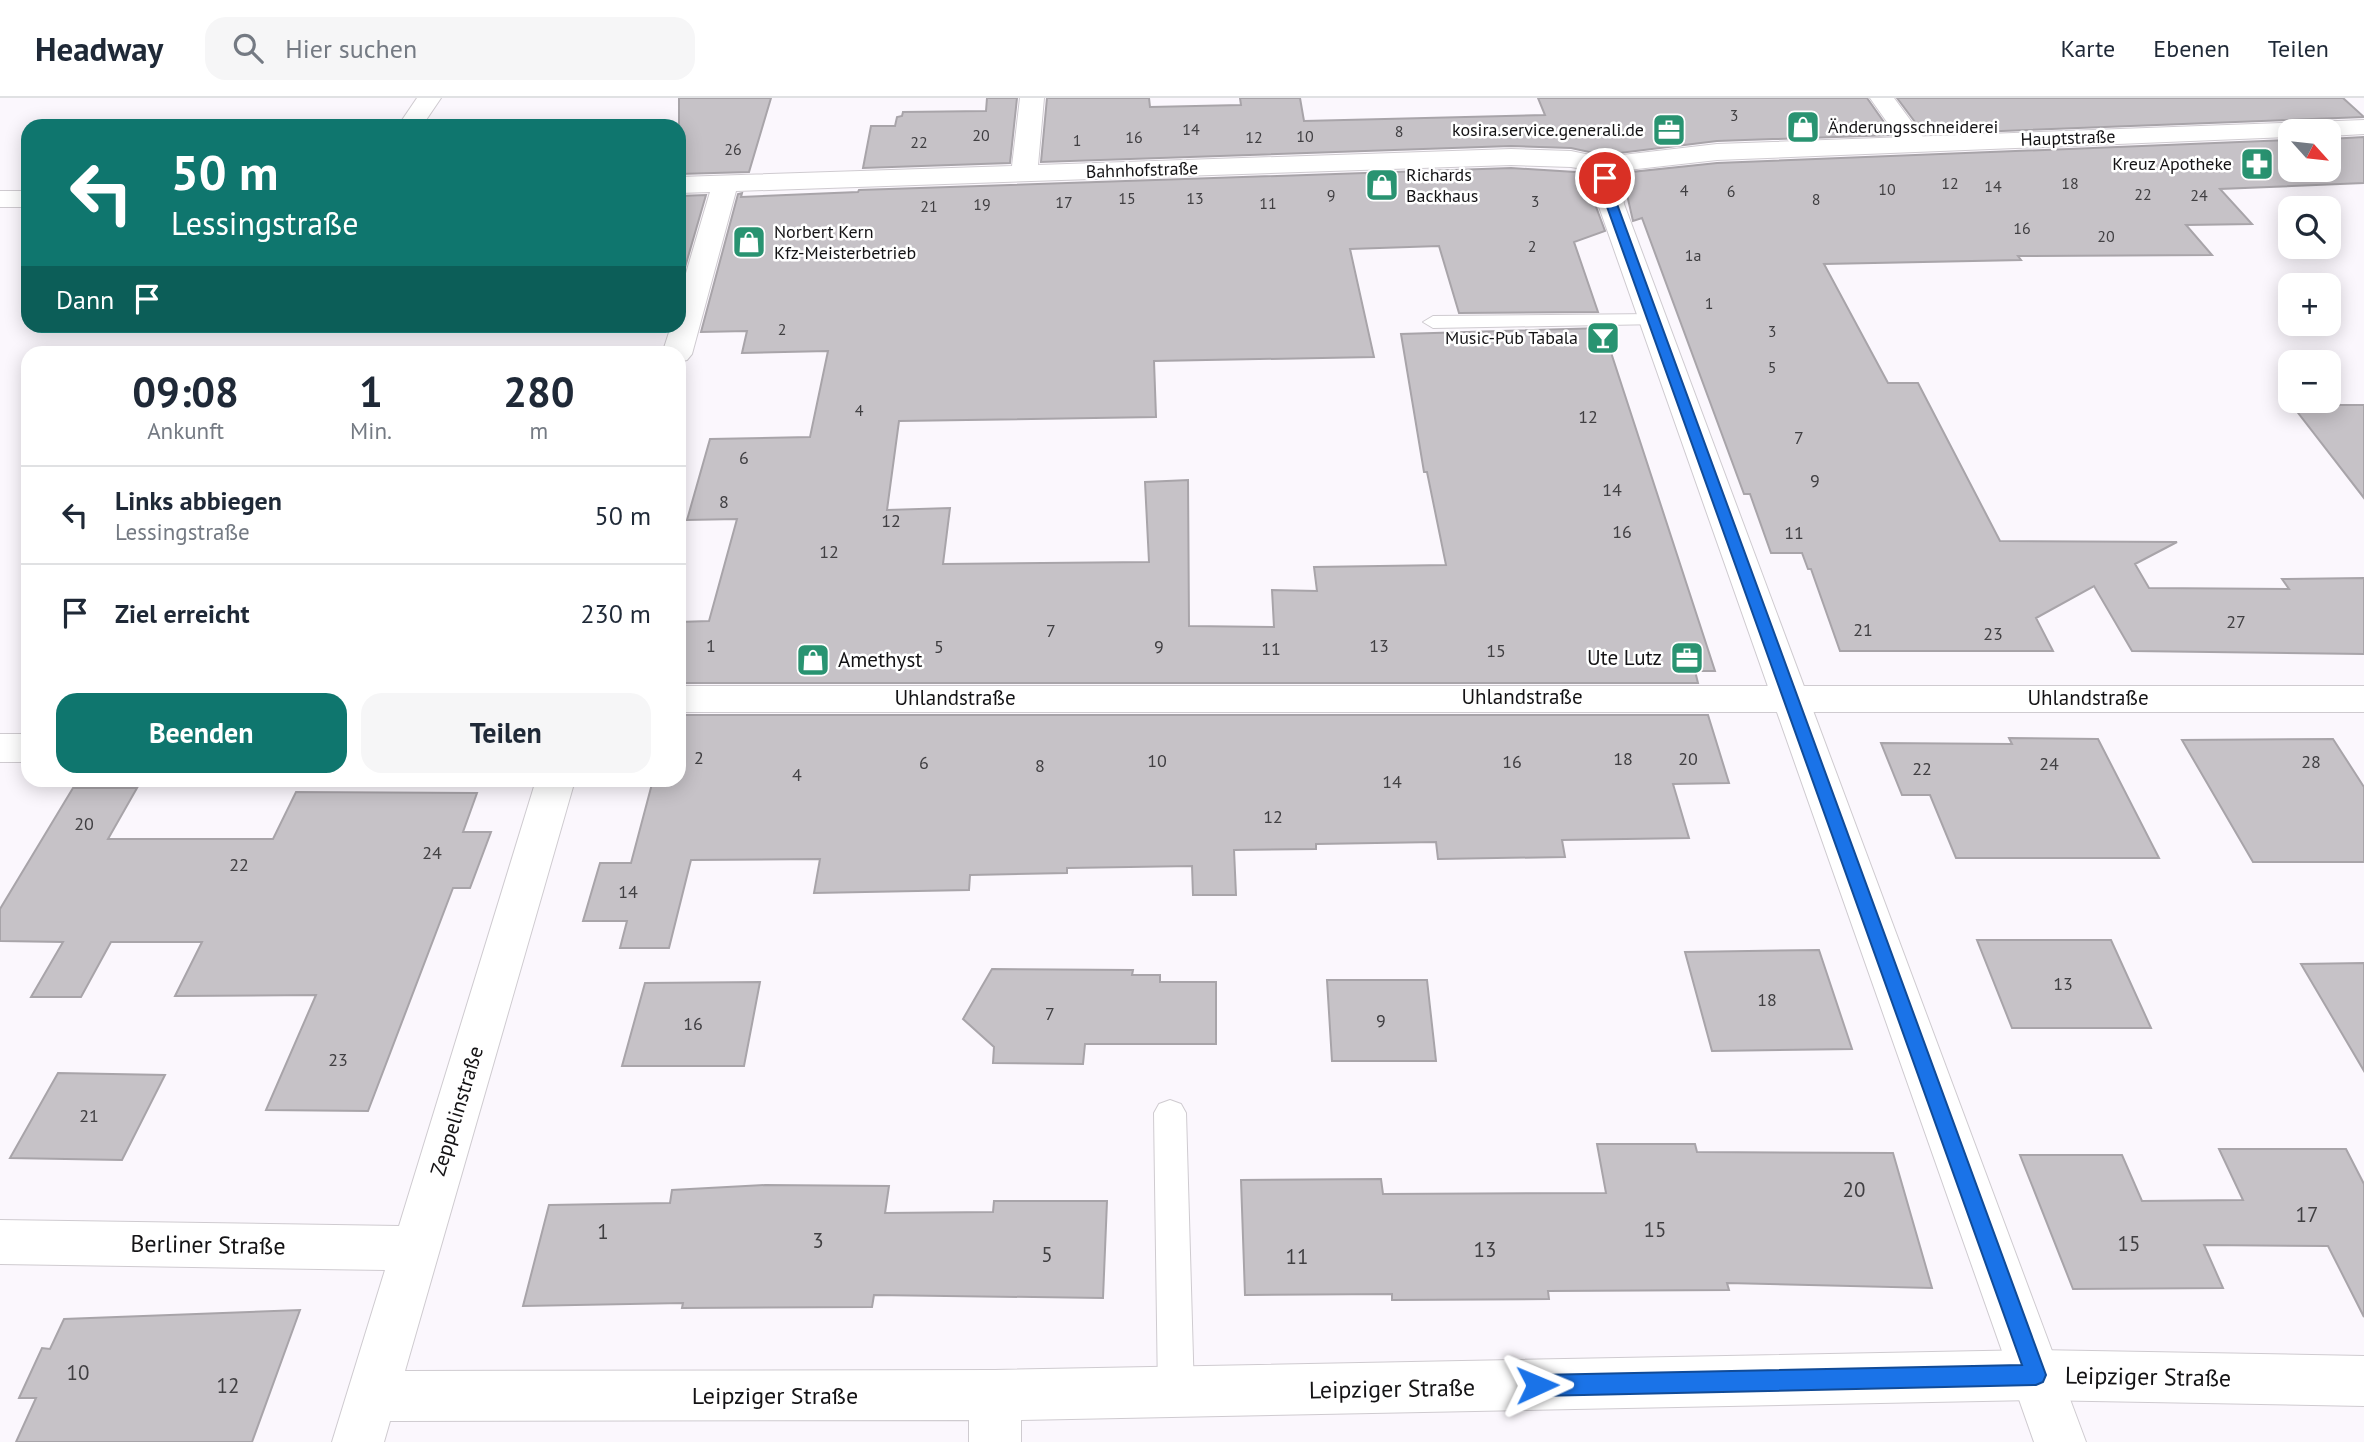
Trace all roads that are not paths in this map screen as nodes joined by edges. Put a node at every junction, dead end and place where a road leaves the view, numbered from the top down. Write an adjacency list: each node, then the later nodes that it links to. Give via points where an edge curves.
1 (429, 98): 4 (street)
2 (1032, 98): 8 (street)
3 (1882, 98): 6 (street)
4 (415, 119)
5 (2364, 127): 6 (street, Hauptstraße)
6 (1915, 144): 7 (street, Hauptstraße, via 1717,152)
7 (1605, 165): 8 (street, Bahnhofstraße, via 1511,157); 13 (street, via 1611,204)
8 (1024, 174): 9 (street, Bahnhofstraße)
9 (725, 184): 10 (street, Bahnhofstraße); 14 (street)
10 (686, 185)
11 (0, 199): 12 (street)
12 (21, 199)
13 (1654, 320): 15 (lane); 16 (street)
14 (686, 322)
15 (1433, 322)
16 (1789, 696): 17 (street, Uhlandstraße); 18 (street, Uhlandstraße); 25 (street)
17 (686, 699)
18 (2364, 699)
19 (0, 748): 20 (street)
20 (21, 748)
21 (554, 787): 24 (street, Zeppelinstraße)
22 (1170, 1113): 27 (lane)
23 (0, 1242): 24 (street, Berliner Straße)
24 (416, 1248): 28 (street, Zeppelinstraße)
25 (2036, 1375): 26 (street, Leipziger Straße); 27 (street, Leipziger Straße); 30 (street)
26 (2364, 1381)
27 (1176, 1393): 29 (street, Leipziger Straße)
28 (365, 1419): 29 (street, Leipziger Straße)
29 (995, 1419)
30 (2060, 1442)

